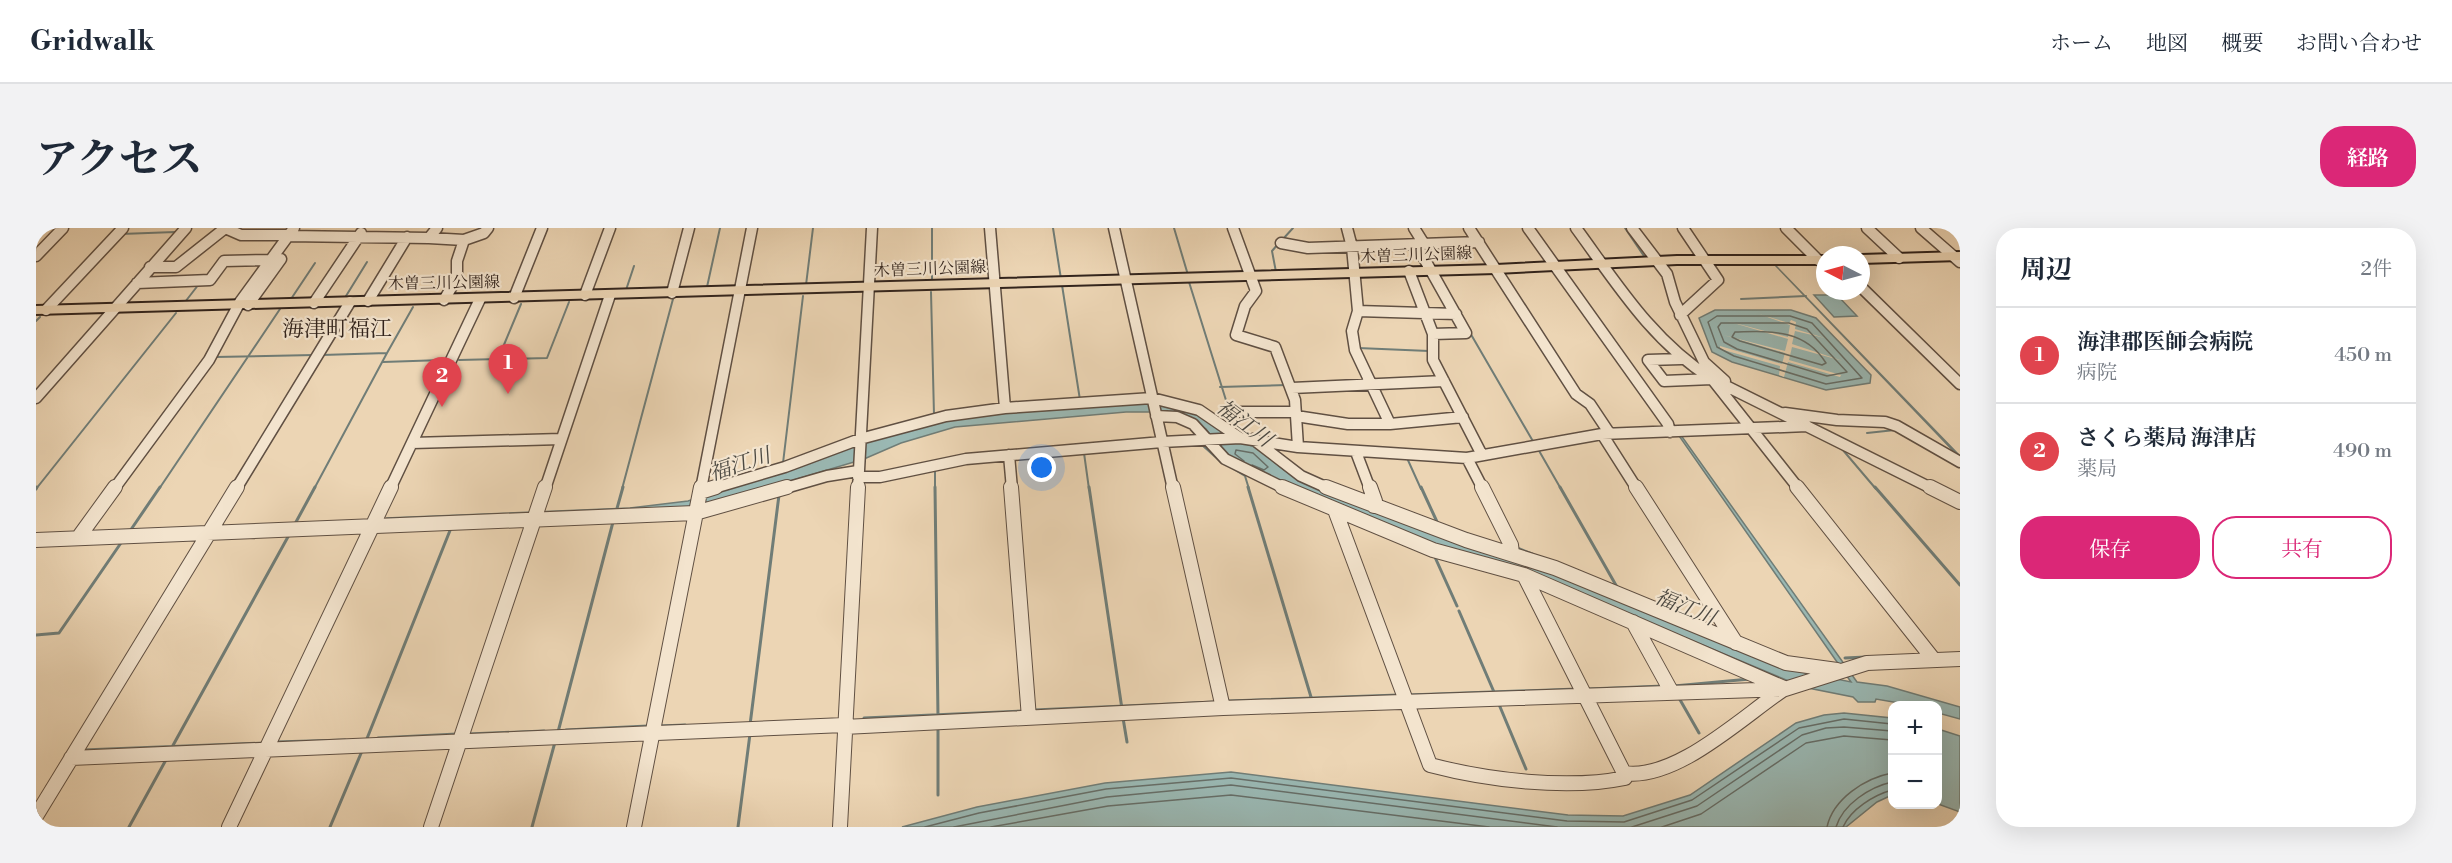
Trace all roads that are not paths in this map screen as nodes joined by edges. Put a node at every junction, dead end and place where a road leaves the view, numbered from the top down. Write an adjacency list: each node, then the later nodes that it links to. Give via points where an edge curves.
1 (63, 228): 36 (street)
2 (123, 228): 69 (street)
3 (186, 228): 45 (street)
4 (224, 228): 26 (street, via 241,235); 45 (street, via 176,267)
5 (366, 228): 27 (street)
6 (437, 228): 29 (street)
7 (488, 228): 30 (street)
8 (542, 228): 61 (street)
9 (610, 228): 58 (street)
10 (689, 228): 57 (street)
11 (752, 228): 56 (street)
12 (872, 228): 55 (street)
13 (990, 228): 54 (street)
14 (1114, 228): 52 (street)
15 (1233, 228): 51 (street)
16 (1347, 228): 34 (street)
17 (1414, 228): 33 (street)
18 (1469, 228): 31 (street)
19 (1528, 228): 46 (street)
20 (1575, 228): 44 (street)
21 (1632, 228): 43 (street)
22 (1683, 228): 41 (street)
23 (1786, 228): 35 (street)
24 (1867, 228): 37 (street)
25 (1921, 228): 38 (street)
26 (292, 234): 27 (street); 40 (street); 67 (street)
27 (359, 236): 28 (street); 66 (street)
28 (407, 237): 29 (street); 65 (street)
29 (429, 238): 30 (street)
30 (464, 240): 63 (street, via 457,261 457,278)
31 (1479, 242): 33 (street); 47 (street)
32 (1281, 243): 34 (street, via 1308,248)
33 (1420, 244): 34 (street); 49 (street)
34 (1352, 247): 50 (street)
35 (1816, 255)
36 (36, 256)
37 (1899, 258): 38 (main road); 39 (main road)
38 (1958, 258)
39 (1870, 259)
40 (270, 260): 53 (street, via 224,261 210,280); 67 (street)
41 (1703, 260): 42 (main road, 木曽三川公園線); 43 (main road, 木曽三川公園線); 73 (street, via 1718,280)
42 (1816, 260)
43 (1658, 261): 44 (main road, 木曽三川公園線); 73 (street, via 1667,274)
44 (1604, 266): 46 (main road, 木曽三川公園線); 75 (street, via 1660,339)
45 (150, 267): 53 (street)
46 (1556, 267): 47 (main road, 木曽三川公園線); 93 (street)
47 (1496, 269): 49 (main road, 木曽三川公園線); 94 (street, via 1576,393 1590,404)
48 (1409, 271): 49 (main road, 木曽三川公園線); 50 (main road, 木曽三川公園線); 72 (street)
49 (1431, 271): 71 (street)
50 (1355, 273): 51 (main road, 木曽三川公園線); 70 (street)
51 (1250, 276): 52 (main road, 木曽三川公園線); 80 (street, via 1256,291 1245,306 1236,335 1275,348)
52 (1126, 279): 54 (main road, 木曽三川公園線); 83 (street)
53 (137, 282): 68 (street)
54 (995, 284): 55 (main road, 木曽三川公園線); 84 (street)
55 (868, 288): 56 (main road, 木曽三川公園線); 98 (street)
56 (740, 291): 57 (main road, 木曽三川公園線); 108 (street)
57 (672, 293): 59 (main road, 木曽三川公園線)
58 (585, 295): 59 (main road, 木曽三川公園線); 61 (main road, 木曽三川公園線)
59 (610, 295): 95 (street)
60 (1870, 296): 79 (street)
61 (514, 298): 62 (main road, 木曽三川公園線)
62 (480, 299): 63 (main road, 木曽三川公園線); 100 (street)
63 (444, 300): 65 (main road, 木曽三川公園線)
64 (350, 302): 65 (main road, 木曽三川公園線); 66 (main road, 木曽三川公園線); 115 (street)
65 (368, 302)
66 (314, 303): 67 (main road, 木曽三川公園線)
67 (243, 305): 68 (main road, 木曽三川公園線); 116 (street, via 208,360)
68 (113, 309): 69 (main road, 木曽三川公園線); 82 (street)
69 (41, 310)
70 (1358, 311): 72 (street); 78 (street, via 1353,340)
71 (1456, 314): 72 (street); 74 (street, via 1467,333)
72 (1426, 315): 74 (street)
73 (1680, 315): 81 (street, via 1704,362)
74 (1433, 334): 77 (street, via 1432,354)
75 (1681, 358): 76 (street); 76 (street, via 1648,360 1664,381)
76 (1712, 379): 81 (street); 92 (street)
77 (1444, 381): 78 (street); 89 (street)
78 (1371, 384): 80 (street); 90 (street)
79 (1960, 384)
80 (1292, 388): 87 (street)
81 (1734, 389): 86 (street)
82 (36, 398)
83 (1152, 398): 84 (street); 88 (street); 97 (street, via 1206,412)
84 (1005, 408): 98 (street, via 946,416)
85 (1230, 412): 87 (street)
86 (1781, 413): 91 (street); 106 (street, via 1885,422)
87 (1296, 414): 90 (street, via 1348,424); 101 (street)
88 (1156, 415): 96 (street, via 1185,420); 99 (street)
89 (1463, 417): 90 (street); 104 (street)
90 (1390, 424)
91 (1807, 426): 92 (street); 109 (street)
92 (1752, 430): 93 (street); 123 (street)
93 (1674, 432): 94 (street)
94 (1606, 434): 104 (street); 121 (street)
95 (561, 439): 100 (street); 113 (street)
96 (1208, 439): 97 (street); 99 (street); 111 (street, via 1225,459 1246,472)
97 (1244, 439): 101 (street); 110 (street, via 1301,476)
98 (860, 440): 107 (street); 108 (street)
99 (1162, 442): 103 (street); 129 (street)
100 (412, 443): 114 (street)
101 (1298, 447): 102 (street)
102 (1356, 452): 105 (street); 110 (street)
103 (1009, 455): 107 (street, via 966,459 880,477); 130 (street)
104 (1482, 455): 105 (street)
105 (1467, 458): 118 (street)
106 (1960, 462)
107 (858, 470): 112 (street); 131 (street)
108 (700, 493): 112 (street)
109 (1960, 502)
110 (1374, 506): 118 (street)
111 (1335, 510): 119 (street, via 1432,550); 128 (street)
112 (696, 511): 113 (street); 132 (street)
113 (535, 517): 114 (street); 133 (street)
114 (372, 527): 115 (street); 134 (street)
115 (209, 533): 116 (street); 135 (street)
116 (78, 538): 117 (street)
117 (36, 540)
118 (1512, 553): 121 (street)
119 (1524, 575): 120 (street); 127 (street)
120 (1633, 622): 125 (street); 126 (street)
121 (1736, 644): 124 (street, via 1786,663)
122 (1960, 659): 123 (street)
123 (1934, 660): 124 (street, via 1867,663)
124 (1839, 670): 126 (street)
125 (1669, 688): 126 (street); 127 (street)
126 (1789, 688): 136 (street, via 1662,769 1642,777)
127 (1586, 694): 128 (street); 136 (street)
128 (1406, 702): 129 (street); 136 (street, via 1426,760 1438,768 1584,783 1616,781 1625,777)
129 (1223, 708): 130 (street)
130 (1029, 718): 131 (street)
131 (844, 726): 132 (street); 141 (street)
132 (652, 734): 133 (street); 140 (street)
133 (460, 741): 134 (street); 139 (street)
134 (266, 750): 135 (street); 138 (street)
135 (71, 758): 137 (street)
136 (1624, 772)
137 (36, 816)
138 (229, 827)
139 (431, 827)
140 (634, 827)
141 (840, 827)

